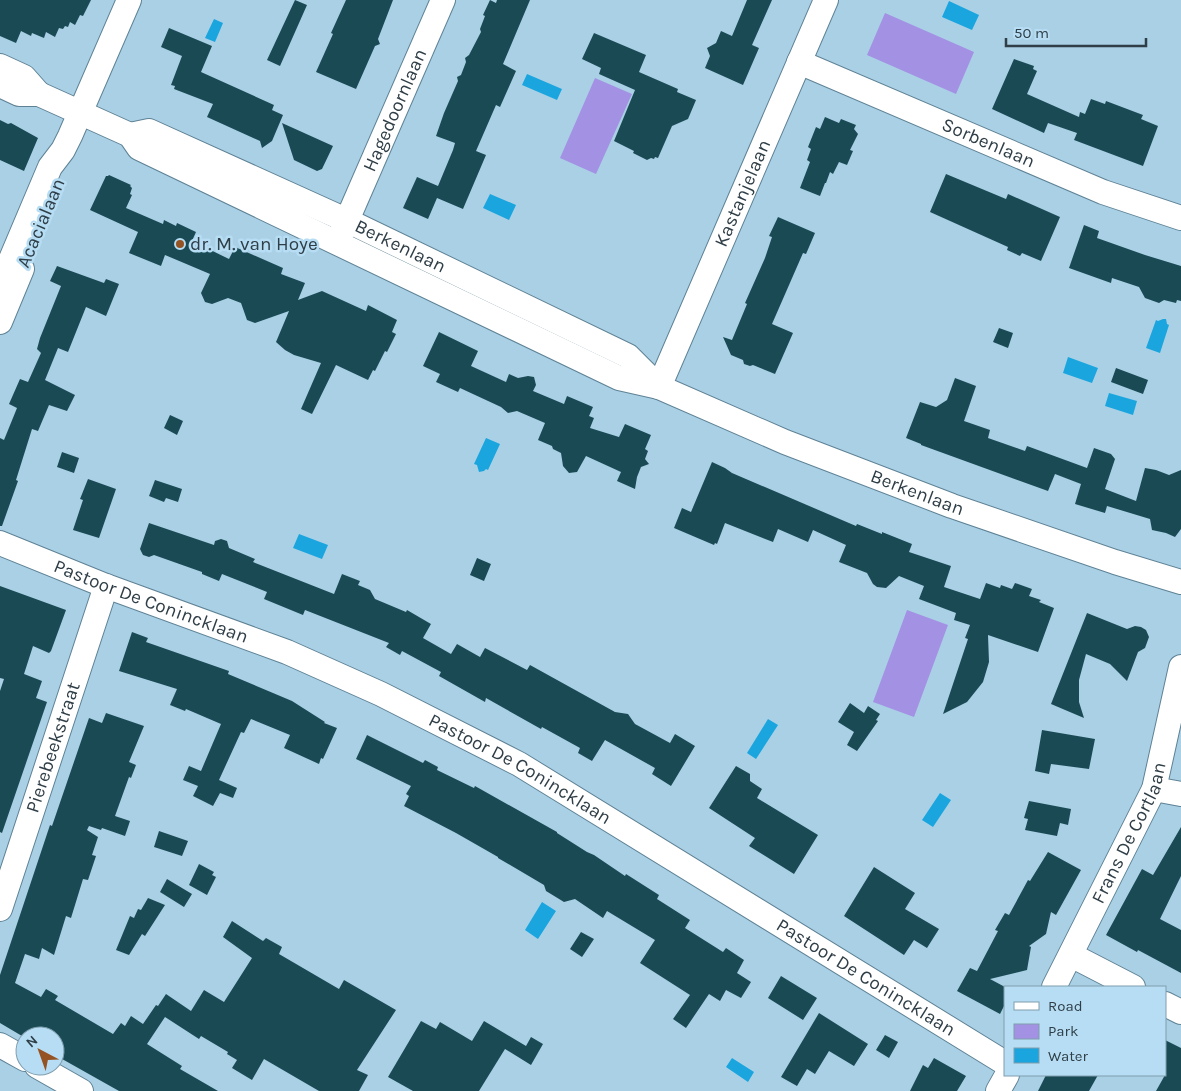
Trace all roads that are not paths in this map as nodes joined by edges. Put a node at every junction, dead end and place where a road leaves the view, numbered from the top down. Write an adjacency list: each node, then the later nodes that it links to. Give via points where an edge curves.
1 (129, 0): 8 (street, Acacialaan)
2 (443, 0): 12 (street, Hagedoornlaan)
3 (826, 0): 4 (street, Kastanjelaan)
4 (799, 62): 11 (street, Sorbenlaan, via 1103,192); 16 (street, Kastanjelaan)
5 (0, 66): 7 (street, Berkenlaan, via 24,77)
6 (0, 85): 7 (street, Berkenlaan, via 19,94)
7 (39, 94): 8 (street, Berkenlaan)
8 (81, 112): 9 (street, Berkenlaan); 10 (street, Acacialaan)
9 (130, 135): 12 (street, Berkenlaan, via 149,131); 13 (street, Berkenlaan, via 139,148)
10 (63, 150): 14 (street, Acacialaan, via 50,167); 15 (street, Acacialaan, via 63,172)
11 (1181, 218)
12 (348, 221): 13 (street, Hagedoornlaan); 16 (street, Berkenlaan, via 628,356)
13 (337, 243): 16 (street, Berkenlaan, via 619,378)
14 (0, 285)
15 (0, 322)
16 (660, 386): 18 (street, Berkenlaan, via 785,442 952,506)
17 (0, 544): 19 (street, Pastoor De Conincklaan)
18 (1181, 582)
19 (106, 586): 23 (street, Pierebeekstraat); 31 (street, Pastoor De Conincklaan, via 287,652 381,694 519,764)
20 (1181, 667): 21 (street, Frans De Cortlaan)
21 (1154, 789): 22 (street); 24 (street, Frans De Cortlaan)
22 (1181, 794)
23 (0, 909)
24 (1071, 955): 25 (street, Frans De Cortlaan); 26 (street)
25 (1055, 986)
26 (1132, 986)
27 (1166, 1004): 28 (street)
28 (1181, 1012)
29 (0, 1045): 30 (street)
30 (15, 1053)
31 (1004, 1062)
32 (1006, 1076): 35 (street)
33 (41, 1077): 34 (street)
34 (81, 1091)
35 (998, 1091)

